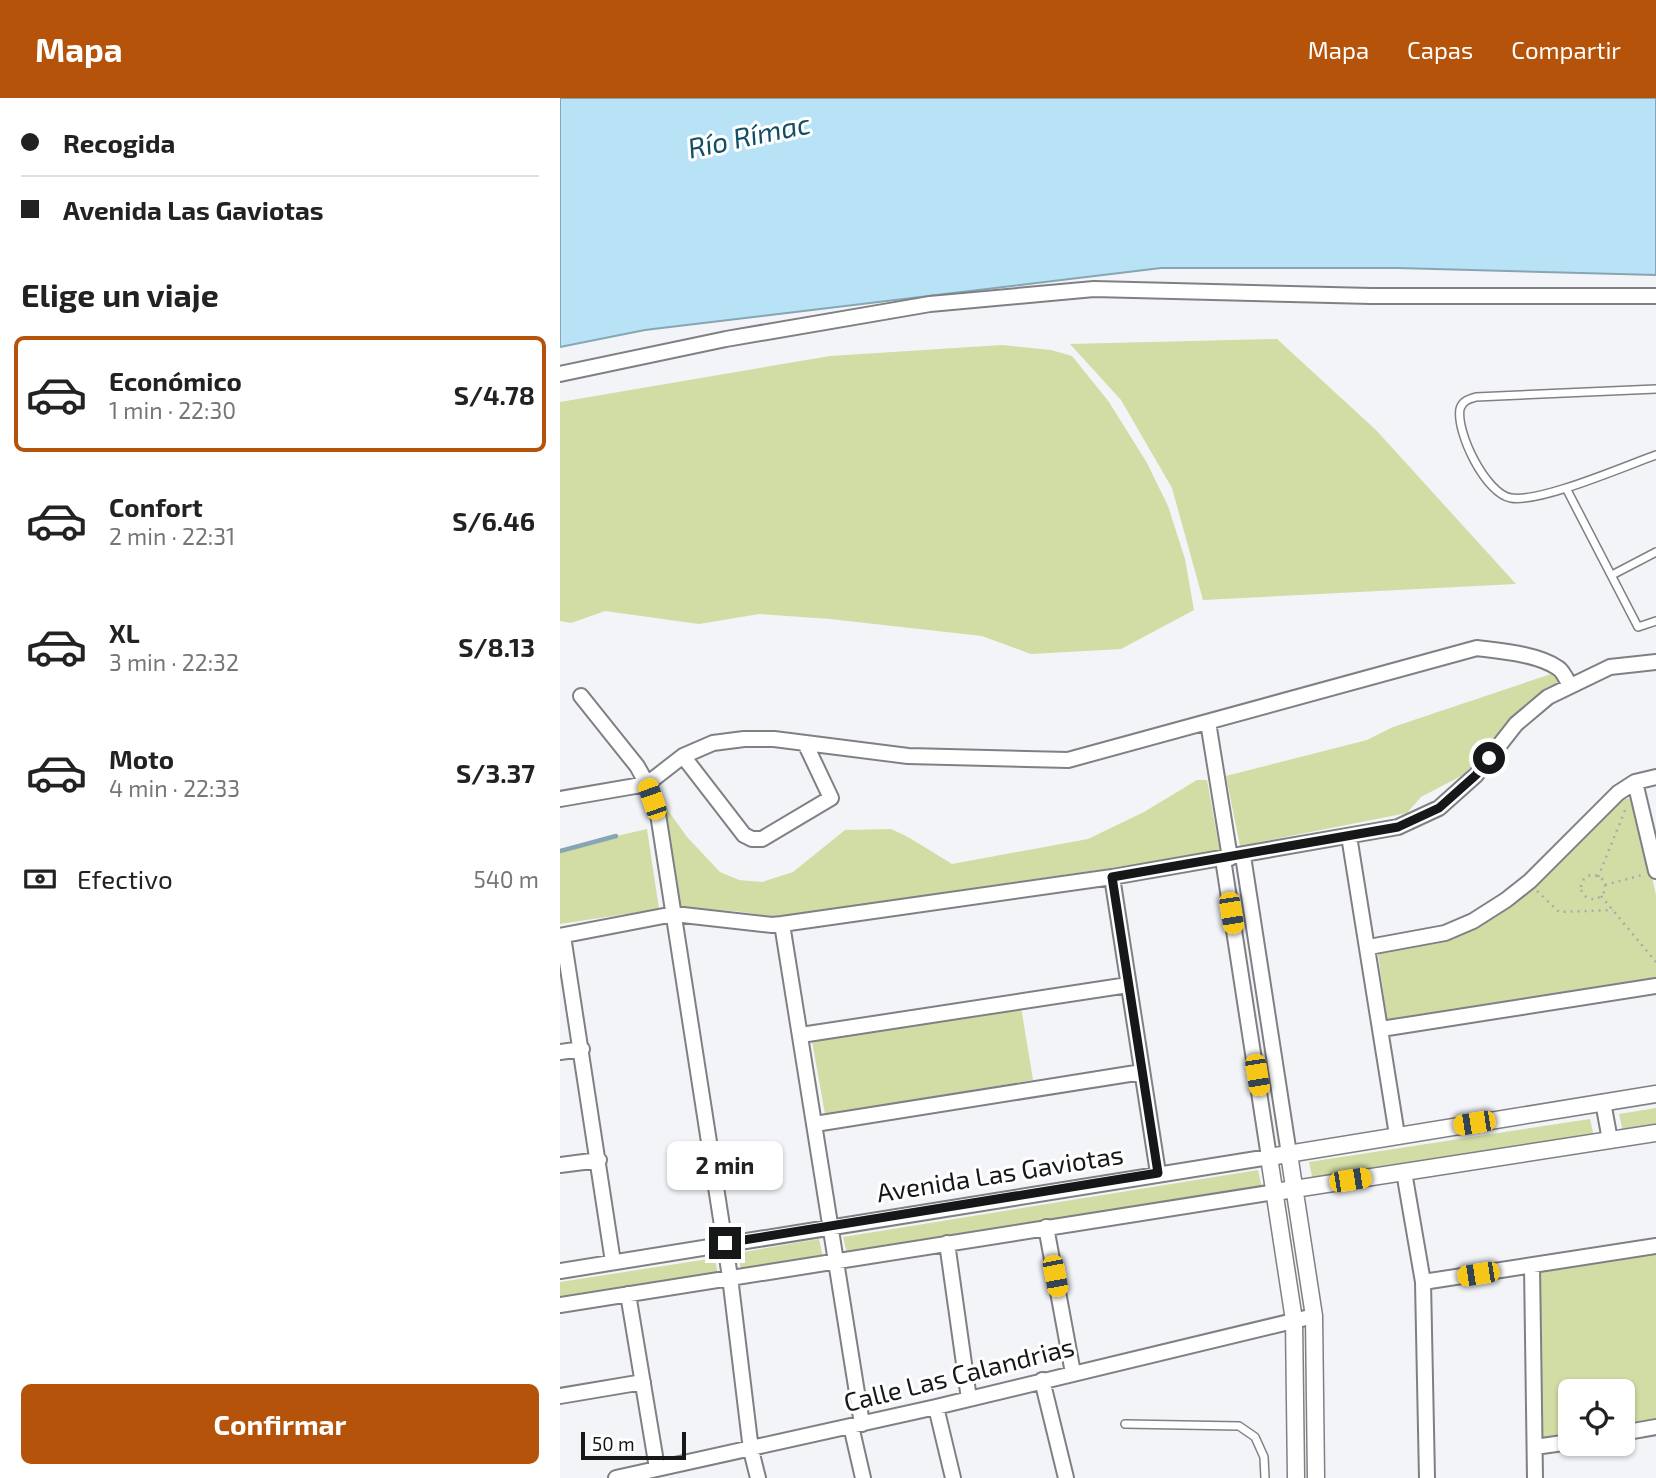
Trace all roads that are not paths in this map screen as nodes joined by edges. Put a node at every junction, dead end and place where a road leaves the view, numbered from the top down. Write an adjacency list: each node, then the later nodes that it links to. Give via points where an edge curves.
1 (1656, 296): 2 (street, via 1371,296 1094,289 930,304 726,339)
2 (560, 374)
3 (1656, 389): 5 (lane, via 1465,401 1460,408 1461,422 1486,483 1500,495 1524,499)
4 (1656, 455): 5 (lane)
5 (1566, 488): 7 (lane)
6 (1656, 552): 7 (lane)
7 (1612, 575): 8 (lane, via 1637,626)
8 (1656, 621)
9 (1656, 662): 10 (street, via 1610,667)
10 (1570, 686): 12 (street, via 1560,668 1477,648); 19 (street, via 1548,696 1516,724 1476,775 1439,808 1398,827)
11 (581, 696): 17 (street)
12 (1208, 722): 13 (street, via 1068,760 908,756); 20 (street)
13 (805, 743): 14 (street, via 744,739 713,743); 14 (street, via 831,799 762,839 744,835)
14 (684, 756): 17 (street)
15 (1656, 777): 16 (street)
16 (1636, 782): 21 (street); 26 (street, via 1618,793 1530,881 1473,921 1445,933)
17 (647, 784): 18 (street); 23 (street, via 658,817)
18 (560, 799)
19 (1349, 836): 20 (street); 26 (street)
20 (1232, 858): 22 (street); 40 (street); 41 (street)
21 (1651, 873)
22 (1112, 877): 24 (street); 27 (street)
23 (674, 914): 24 (street); 25 (street); 51 (street)
24 (782, 924): 30 (street)
25 (562, 936): 31 (street)
26 (1369, 947): 29 (street)
27 (1128, 985): 30 (street); 33 (street)
28 (1656, 986): 29 (street)
29 (1381, 1029): 38 (street)
30 (801, 1035): 36 (street)
31 (582, 1049): 32 (street); 42 (street)
32 (560, 1052)
33 (1142, 1072): 36 (street); 45 (street)
34 (1656, 1094): 35 (street, Avenida Las Gaviotas)
35 (1603, 1102): 38 (street, Avenida Las Gaviotas); 39 (street)
36 (815, 1124): 48 (street)
37 (1656, 1133): 39 (street)
38 (1397, 1135): 40 (street, Avenida Las Gaviotas)
39 (1610, 1140): 44 (street)
40 (1289, 1154): 41 (street, Avenida Las Gaviotas); 46 (street)
41 (1269, 1157): 45 (street, Avenida Las Gaviotas); 47 (street)
42 (599, 1160): 43 (street); 54 (street)
43 (560, 1165)
44 (1404, 1172): 46 (street); 58 (street)
45 (1158, 1173): 48 (street, Avenida Las Gaviotas)
46 (1295, 1189): 47 (street); 61 (street)
47 (1275, 1192): 49 (street); 62 (street)
48 (832, 1226): 51 (street, Avenida Las Gaviotas); 53 (street)
49 (1046, 1227): 50 (street); 63 (street)
50 (947, 1242): 53 (street); 67 (street)
51 (725, 1243): 54 (street, Avenida Las Gaviotas); 57 (street)
52 (1656, 1246): 55 (street)
53 (837, 1260): 57 (street); 70 (street)
54 (613, 1262): 56 (street, Avenida Las Gaviotas)
55 (1532, 1266): 58 (street); 74 (street)
56 (560, 1271)
57 (730, 1277): 59 (street); 75 (street)
58 (1423, 1283): 85 (street)
59 (628, 1294): 60 (street); 65 (street)
60 (560, 1305)
61 (1314, 1316): 62 (street, Calle Las Calandrias); 84 (street)
62 (1294, 1320): 63 (street, Calle Las Calandrias); 83 (street)
63 (1073, 1373): 64 (street, Calle Las Calandrias)
64 (1042, 1380): 67 (street, Calle Las Calandrias); 81 (street)
65 (643, 1382): 66 (street); 76 (street)
66 (560, 1395)
67 (969, 1399): 68 (street, Calle Las Calandrias)
68 (936, 1407): 70 (street, Calle Las Calandrias); 80 (street)
69 (1125, 1424): 82 (lane, via 1239,1426 1255,1437 1264,1457)
70 (857, 1425): 75 (street, Calle Las Calandrias); 79 (street)
71 (1656, 1427): 72 (street)
72 (1635, 1431)
73 (1558, 1443): 74 (street)
74 (1535, 1447): 86 (street)
75 (751, 1450): 76 (street, Calle Las Calandrias); 78 (street)
76 (657, 1468): 77 (street, Calle Las Calandrias)
77 (615, 1478)
78 (758, 1478)
79 (863, 1478)
80 (953, 1478)
81 (1066, 1478)
82 (1265, 1478)
83 (1296, 1478)
84 (1316, 1478)
85 (1427, 1478)
86 (1535, 1478)

